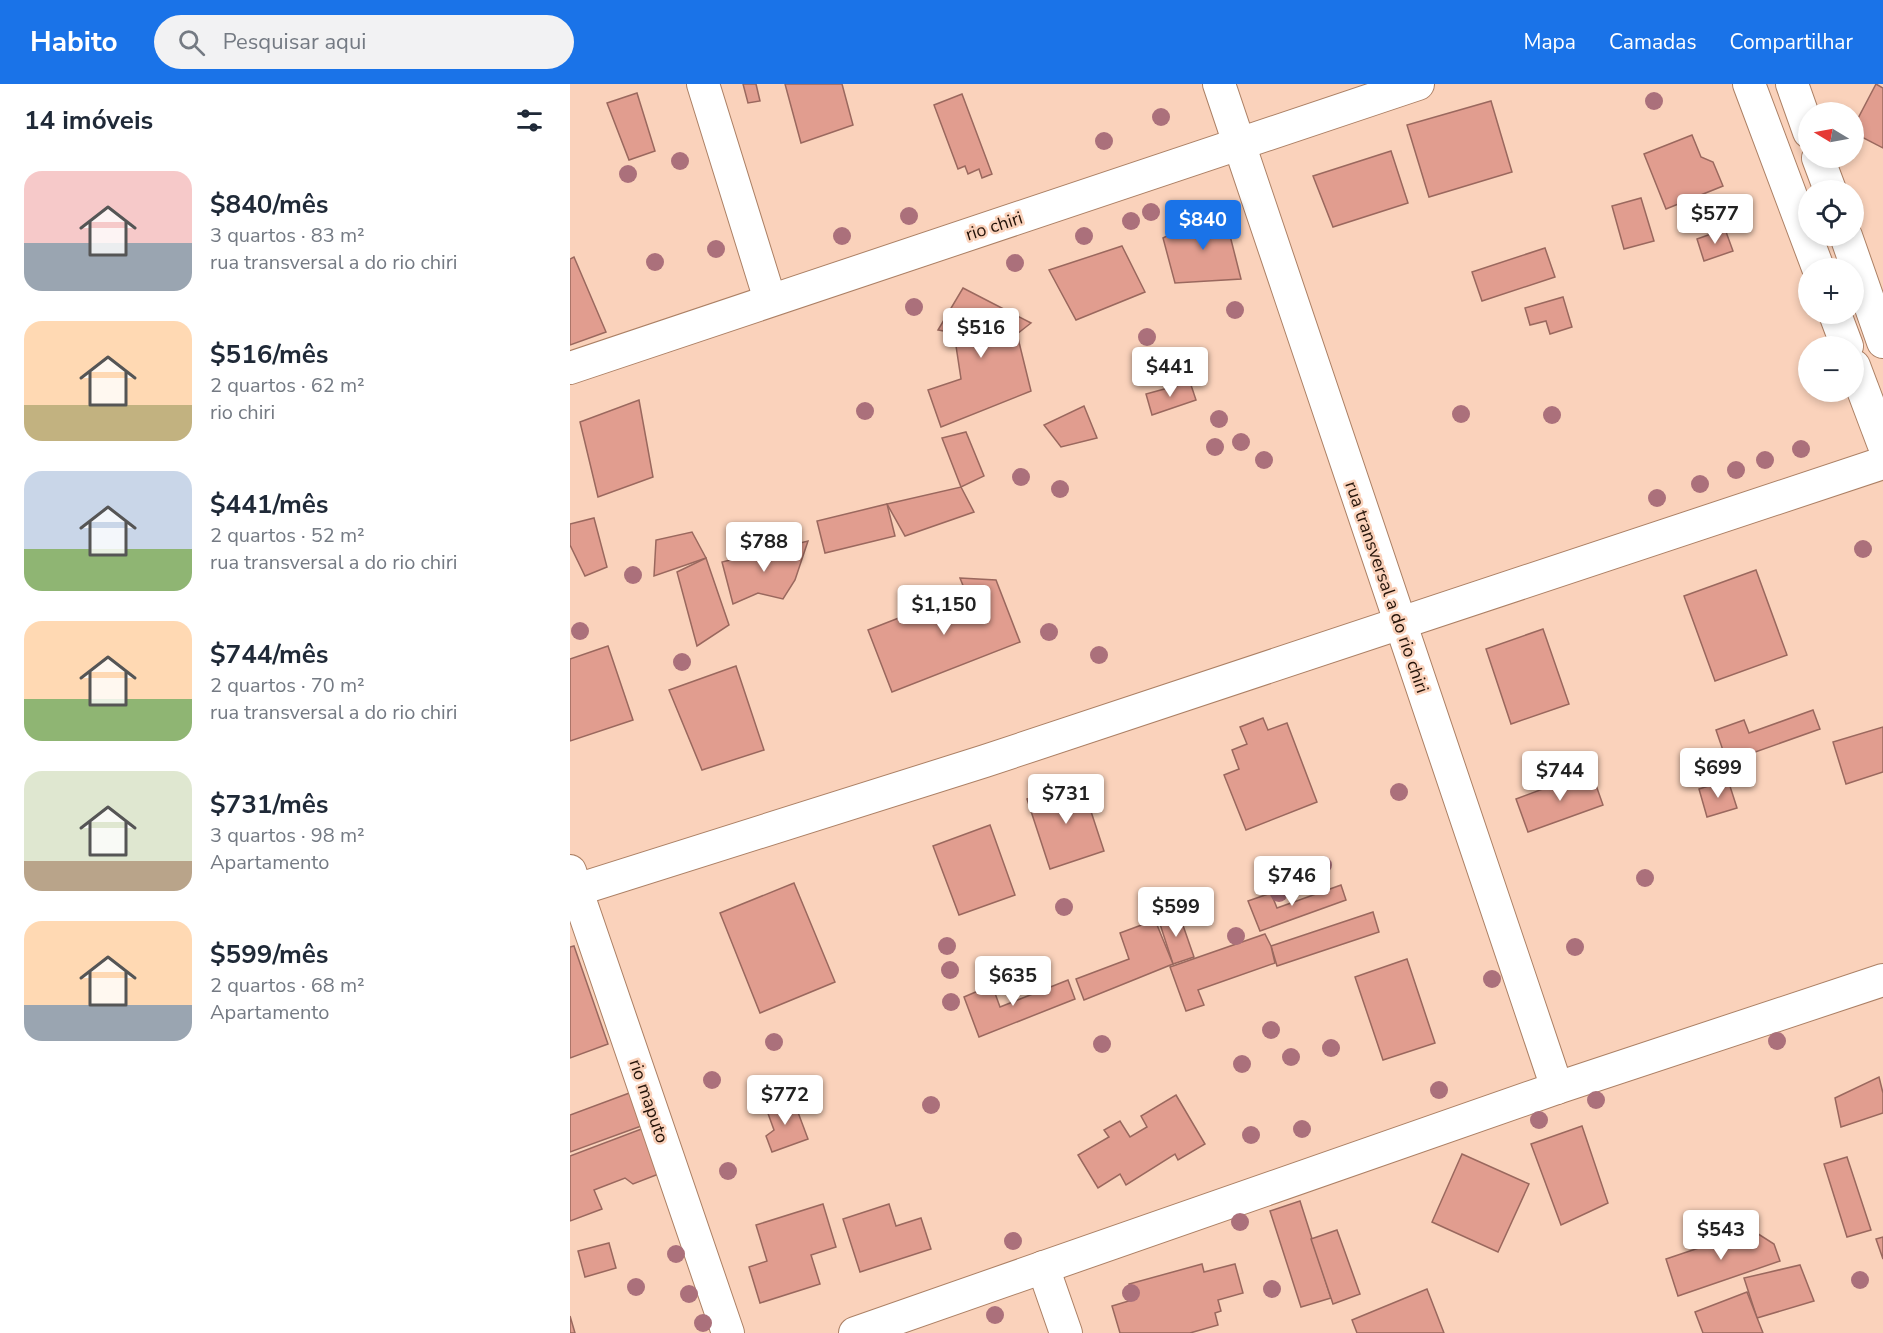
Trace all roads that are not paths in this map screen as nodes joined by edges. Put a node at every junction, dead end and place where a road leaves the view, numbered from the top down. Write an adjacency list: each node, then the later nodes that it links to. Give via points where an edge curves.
1 (703, 84): 10 (street)
2 (1219, 84): 7 (street, rua transversal a do rio chiri)
3 (1418, 84): 7 (street, rio chiri)
4 (1749, 84): 9 (street)
5 (1792, 84): 6 (street)
6 (1798, 102)
7 (1240, 146): 10 (street, rio chiri); 16 (street, rua transversal a do rio chiri)
8 (1849, 246): 11 (street)
9 (1814, 258)
10 (770, 300): 12 (street, rio chiri)
11 (1883, 342)
12 (570, 368)
13 (1864, 393): 14 (street)
14 (1883, 443)
15 (1883, 463): 16 (street)
16 (1399, 624): 17 (street, via 985,761); 19 (street, rua transversal a do rio chiri)
17 (572, 884): 21 (street, rio maputo)
18 (1883, 980): 19 (street)
19 (1557, 1088): 20 (street)
20 (1043, 1267): 22 (street); 23 (street)
21 (728, 1333)
22 (855, 1333)
23 (1066, 1333)

